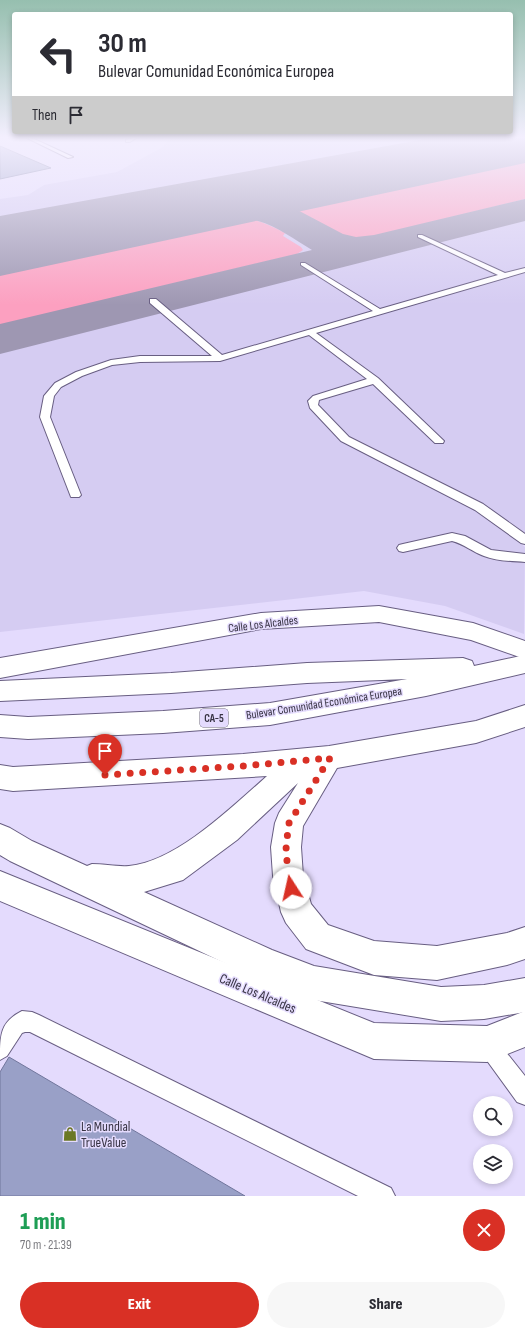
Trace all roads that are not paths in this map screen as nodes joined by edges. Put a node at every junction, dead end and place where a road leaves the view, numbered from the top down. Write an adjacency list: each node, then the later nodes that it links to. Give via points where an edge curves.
1 (420, 236): 4 (lane)
2 (303, 264): 6 (lane)
3 (525, 270): 4 (lane)
4 (505, 276): 6 (lane)
5 (153, 301): 8 (lane)
6 (379, 312): 7 (lane)
7 (310, 332): 8 (lane); 9 (lane, via 345,355)
8 (220, 358): 11 (lane, via 140,359 111,363 79,374 58,385 49,396 45,417)
9 (375, 380): 10 (lane); 12 (lane, via 316,398 313,406 345,439 478,507)
10 (439, 441)
11 (75, 495)
12 (525, 540)
13 (403, 548): 14 (lane, via 452,538 461,539 488,553)
14 (525, 558)
15 (523, 660): 16 (main road, Calle Los Alcaldes, via 473,632 379,614 261,621); 17 (main road, via 171,683); 19 (main road, Bulevar Comunidad Económica Europea / CA-5, via 426,686 270,714 163,722 28,728)
16 (0, 668)
17 (0, 691)
18 (525, 716): 20 (main road, via 476,732)
19 (0, 726)
20 (316, 760): 21 (main road, via 105,775 13,779); 23 (main road, via 172,870 129,881); 25 (main road, via 289,823 286,846 288,876 297,912 317,938 374,958 437,963)
21 (0, 777)
22 (0, 838): 23 (main road, via 21,851)
23 (81, 879): 26 (main road, via 266,965 314,983 441,1004 484,1002)
24 (3, 892): 28 (main road, Calle Los Alcaldes, via 374,1041)
25 (525, 943)
26 (525, 995)
27 (525, 1029): 28 (main road, Calle Los Alcaldes)
28 (487, 1044): 30 (lane)
29 (0, 1049): 31 (lane, via 15,1026 22,1021 32,1022)
30 (525, 1094)
31 (383, 1196)

